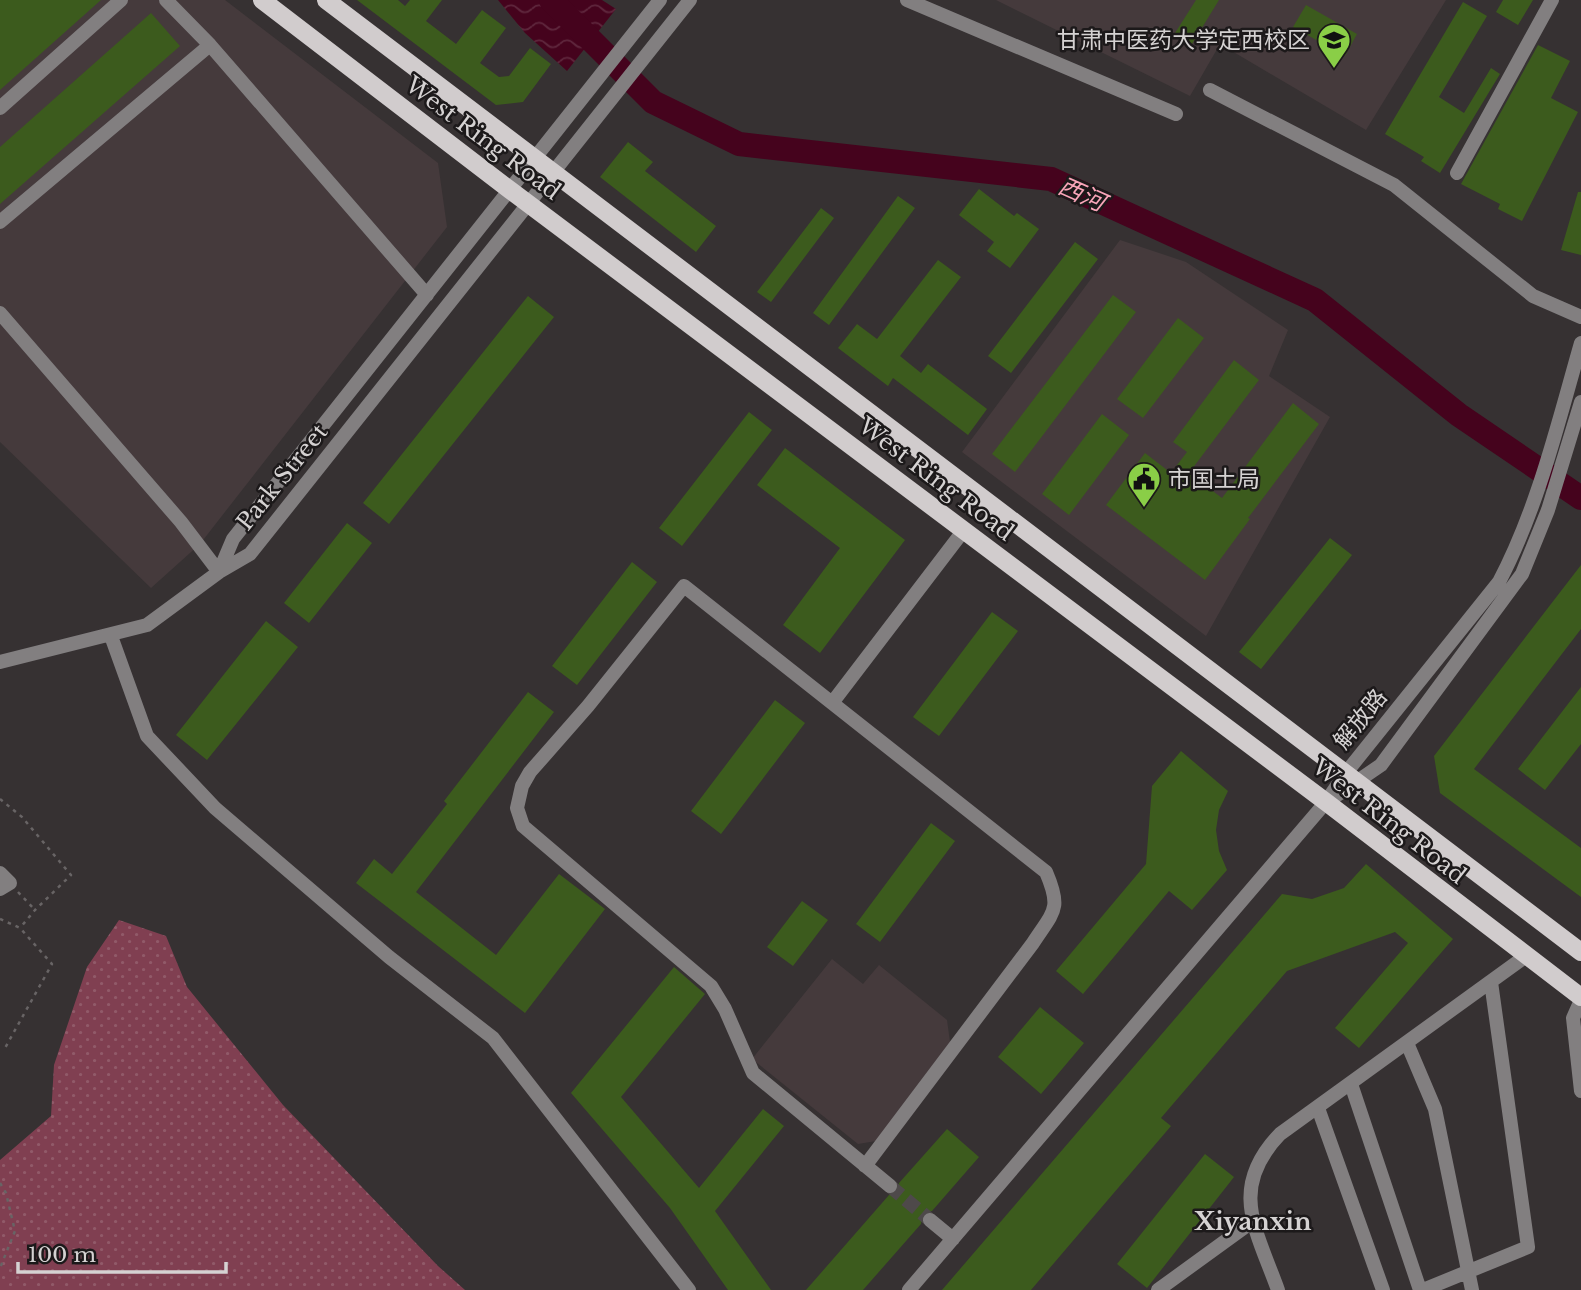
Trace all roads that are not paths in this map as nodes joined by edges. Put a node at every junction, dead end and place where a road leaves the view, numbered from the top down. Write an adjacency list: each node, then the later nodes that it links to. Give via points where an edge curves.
1 (121, 0): 11 (street)
2 (166, 0): 9 (street)
3 (262, 0): 16 (main road, West Ring Road)
4 (326, 0): 13 (main road, West Ring Road)
5 (690, 0): 15 (street, Park Street)
6 (907, 0): 12 (street)
7 (1552, 0): 14 (street)
8 (656, 5): 13 (street, Park Street)
9 (210, 45): 18 (street); 19 (street)
10 (1210, 90): 21 (street, via 1394,185 1533,296)
11 (0, 107)
12 (1176, 114)
13 (535, 159): 15 (main road, West Ring Road); 16 (street, Park Street)
14 (1457, 173)
15 (554, 174): 17 (street, Park Street); 29 (main road, West Ring Road)
16 (510, 190): 17 (main road, West Ring Road); 19 (street, Park Street)
17 (529, 204): 24 (main road, West Ring Road); 25 (street, Park Street, via 250,554)
18 (0, 222)
19 (427, 295): 25 (street, Park Street, via 233,539)
20 (0, 313): 25 (street)
21 (1581, 317)
22 (1581, 343): 29 (street, 解放路, via 1510,562)
23 (1581, 402): 29 (street, 解放路, via 1548,510 1522,574 1381,765)
24 (964, 530): 28 (street); 30 (main road, West Ring Road)
25 (219, 572): 26 (street, via 147,625)
26 (111, 636): 27 (street); 45 (street, via 147,736 215,808 389,957 493,1038)
27 (0, 662)
28 (832, 703): 39 (street, via 1046,872 1055,895 1055,910 1033,943); 39 (street, via 684,586 530,772 517,808 523,825 711,986 753,1073)
29 (1351, 778): 30 (street, 解放路); 31 (main road, West Ring Road)
30 (1326, 802): 32 (main road, West Ring Road); 43 (street, 解放路)
31 (1581, 952)
32 (1526, 956): 33 (street); 34 (main road, West Ring Road)
33 (1491, 982): 35 (street); 44 (street, via 1528,1247)
34 (1581, 999): 37 (street, via 1573,1018)
35 (1407, 1043): 36 (street); 44 (street, via 1435,1109)
36 (1352, 1084): 38 (street); 50 (street)
37 (1581, 1091)
38 (1318, 1108): 42 (street, via 1264,1151 1253,1173 1249,1197); 49 (street)
39 (865, 1166): 40 (street)
40 (890, 1186)
41 (930, 1220): 43 (street)
42 (1253, 1221): 47 (street); 48 (street)
43 (953, 1239): 46 (street, 解放路)
44 (1468, 1272): 50 (street); 51 (street)
45 (689, 1290)
46 (909, 1290)
47 (1158, 1290)
48 (1278, 1290)
49 (1383, 1290)
50 (1422, 1290)
51 (1472, 1290)

